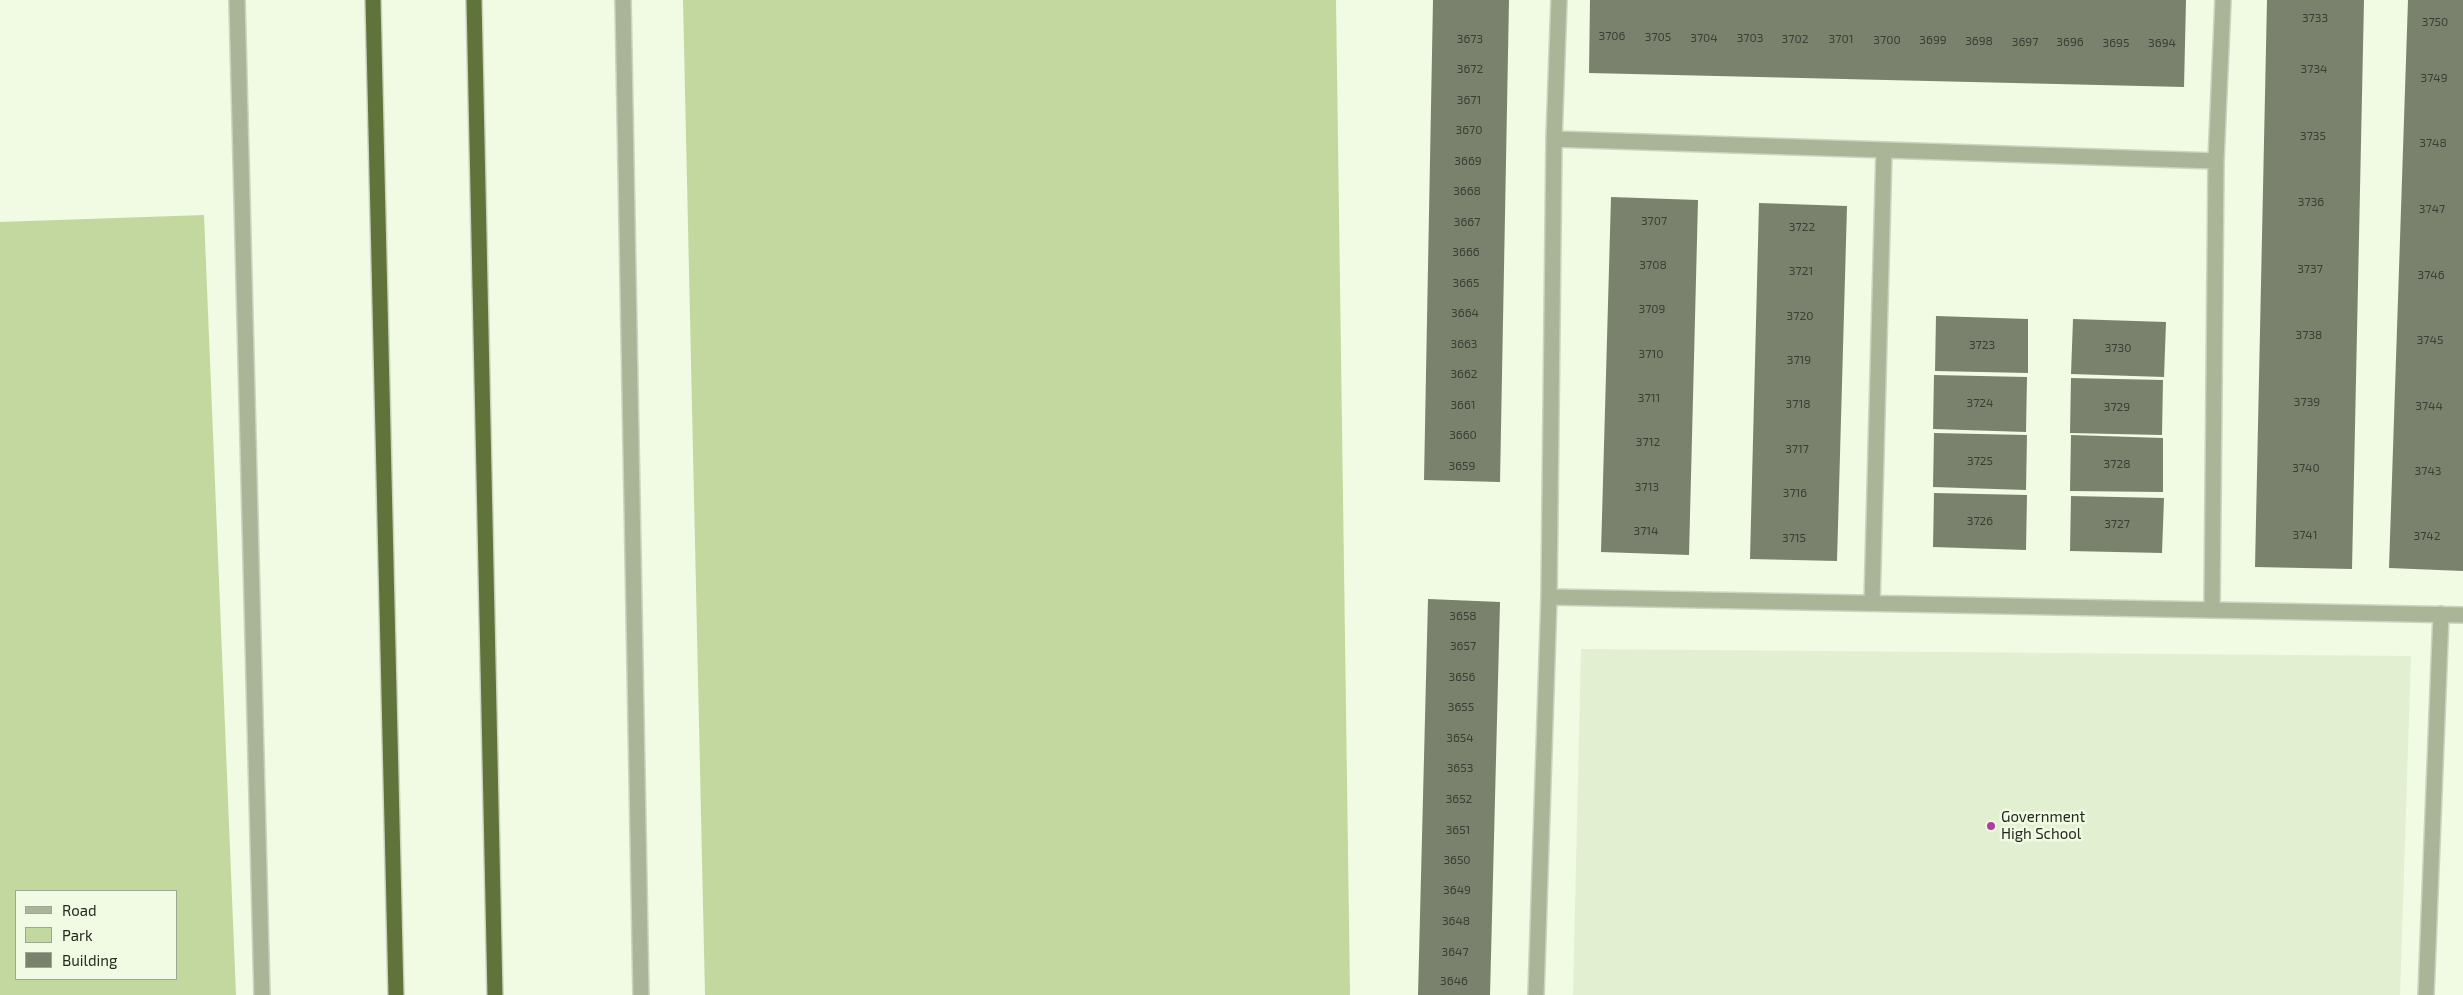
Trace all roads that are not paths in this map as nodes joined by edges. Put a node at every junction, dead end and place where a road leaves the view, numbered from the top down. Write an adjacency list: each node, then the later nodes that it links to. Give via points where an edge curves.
1 (237, 0): 15 (street)
2 (373, 0): 16 (highway)
3 (474, 0): 17 (highway)
4 (623, 0): 18 (street)
5 (1559, 0): 7 (street)
6 (2223, 0): 9 (street)
7 (1554, 139): 8 (street); 10 (street)
8 (1884, 150): 9 (street); 11 (street)
9 (2216, 161): 12 (street)
10 (1549, 597): 11 (street); 19 (street)
11 (1872, 603): 12 (street)
12 (2212, 610): 13 (street)
13 (2441, 614): 14 (street); 20 (street)
14 (2463, 615)
15 (262, 995)
16 (396, 995)
17 (495, 995)
18 (641, 995)
19 (1536, 995)
20 (2426, 995)

